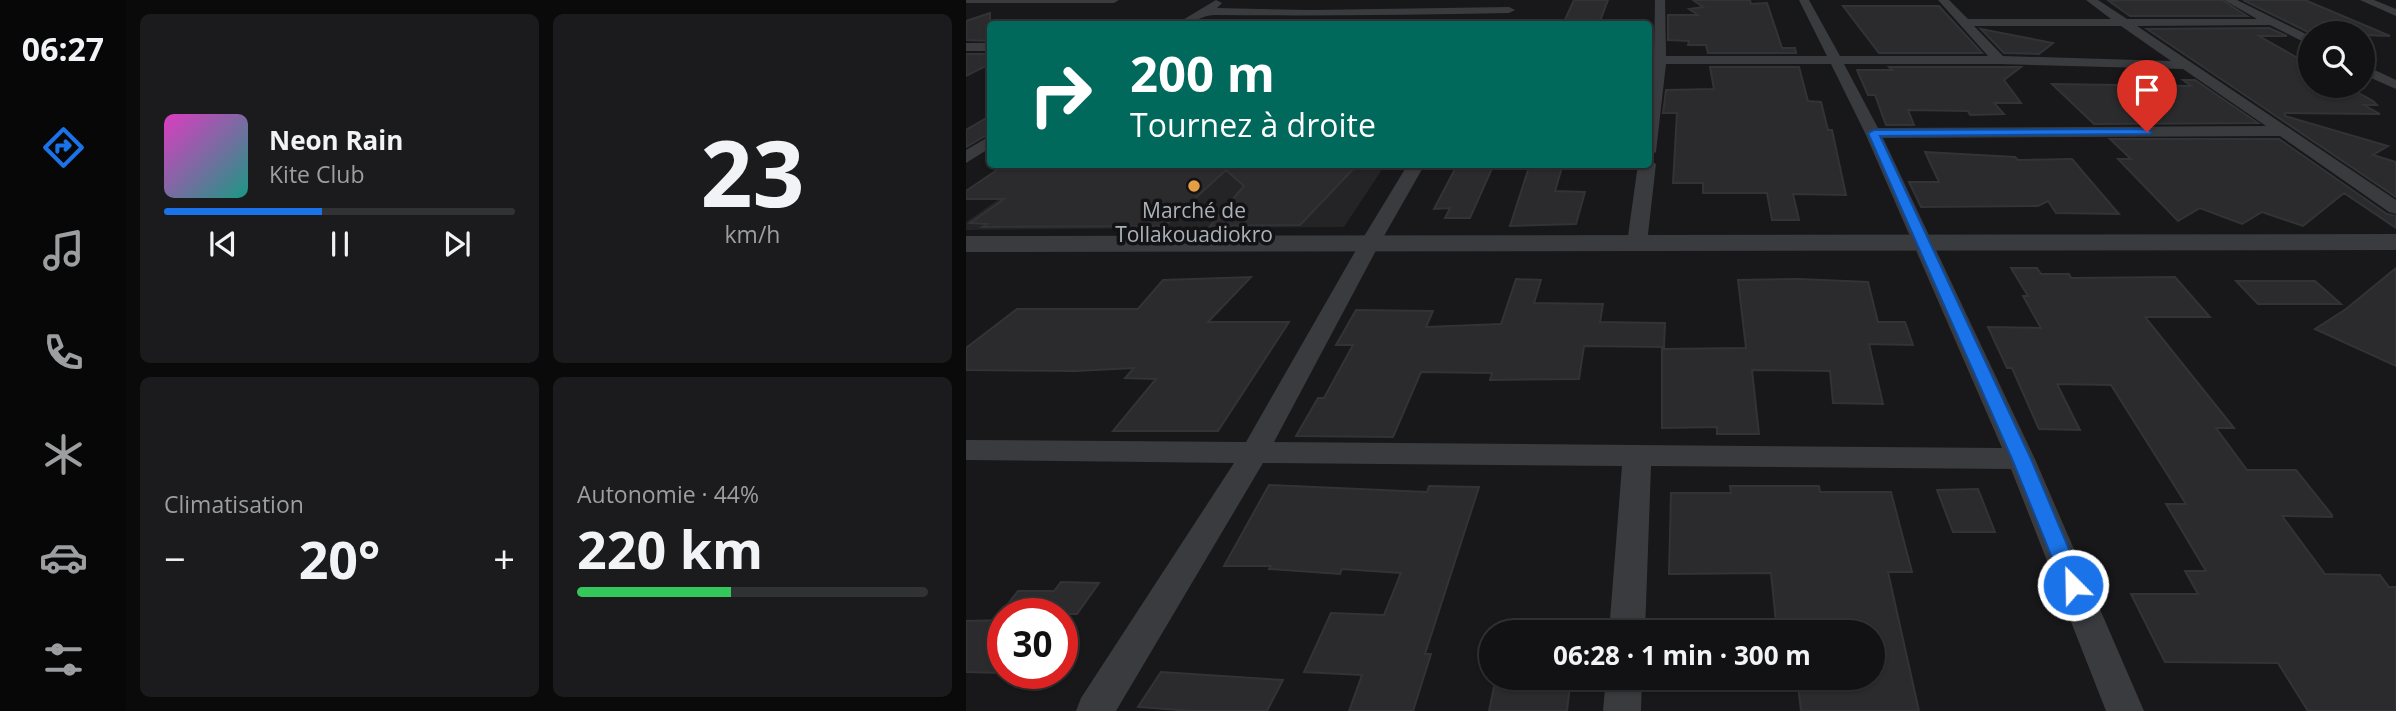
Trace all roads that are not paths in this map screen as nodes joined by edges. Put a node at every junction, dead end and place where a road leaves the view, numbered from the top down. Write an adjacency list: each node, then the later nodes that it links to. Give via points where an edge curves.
1 (966, 0): 2 (street)
2 (1114, 0)
3 (1221, 0): 11 (street)
4 (1660, 0): 22 (street)
5 (1804, 0): 21 (street)
6 (1943, 0): 16 (street)
7 (2091, 0): 17 (street)
8 (2229, 0): 15 (street)
9 (2365, 0): 12 (street)
10 (1512, 5): 11 (street, via 1338,13); 14 (street)
11 (1205, 11): 13 (street)
12 (2396, 13)
13 (1187, 21)
14 (1504, 21)
15 (2273, 22): 17 (street); 18 (street)
16 (1965, 23): 17 (street); 23 (street)
17 (2124, 23): 24 (street)
18 (2298, 35)
19 (979, 47): 20 (street)
20 (966, 53)
21 (1834, 59): 22 (street); 23 (street); 29 (street)
22 (1654, 60): 27 (street)
23 (1999, 60): 24 (street)
24 (2186, 65): 28 (street)
25 (2375, 74): 26 (street)
26 (2396, 85)
27 (1652, 91)
28 (2283, 131): 29 (street); 34 (street)
29 (1874, 133): 38 (street)
30 (987, 143): 31 (street)
31 (966, 158)
32 (1415, 168): 36 (street)
33 (1646, 168): 37 (street)
34 (2396, 208)
35 (2396, 242): 38 (street)
36 (1370, 243): 37 (street); 39 (street); 41 (street)
37 (1637, 243): 38 (street)
38 (1923, 243): 43 (street)
39 (966, 244)
40 (966, 450): 41 (street)
41 (1255, 452): 42 (street); 46 (street)
42 (1637, 456): 43 (street); 44 (street)
43 (2021, 459): 48 (street)
44 (1628, 620)
45 (1623, 690): 47 (street)
46 (1095, 711)
47 (1622, 711)
48 (2125, 711)

